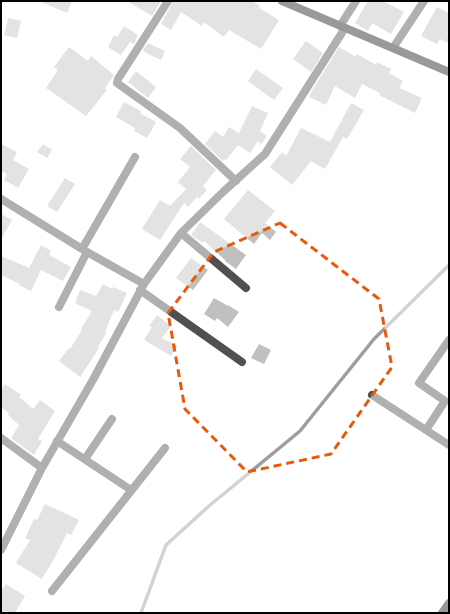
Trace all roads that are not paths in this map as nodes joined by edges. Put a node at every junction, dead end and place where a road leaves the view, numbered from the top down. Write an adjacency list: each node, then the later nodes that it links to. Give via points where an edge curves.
1 (168, 1): 10 (street, via 117,83 180,128)
2 (282, 1): 5 (main road)
3 (356, 1): 6 (street)
4 (424, 1): 7 (street)
5 (300, 4): 6 (main road)
6 (342, 27): 7 (main road); 10 (street, via 265,154)
7 (393, 48): 8 (main road)
8 (449, 72)
9 (135, 157): 13 (street)
10 (236, 181): 12 (street)
11 (1, 199): 13 (street)
12 (181, 233): 14 (street); 15 (street)
13 (85, 250): 14 (street); 16 (street)
14 (142, 287): 18 (street); 23 (street)
15 (246, 288)
16 (59, 307)
17 (449, 340): 21 (street, via 419,383 445,401)
18 (242, 362)
19 (372, 395): 21 (street)
20 (112, 419): 26 (street)
21 (426, 430): 24 (street)
22 (1, 438): 27 (street)
23 (57, 441): 26 (street); 27 (street)
24 (449, 445)
25 (165, 448): 28 (street)
26 (85, 459): 28 (street)
27 (42, 468): 29 (street)
28 (131, 490): 30 (street)
29 (1, 550)
30 (52, 591)
31 (449, 603): 32 (main road)
32 (442, 613)

